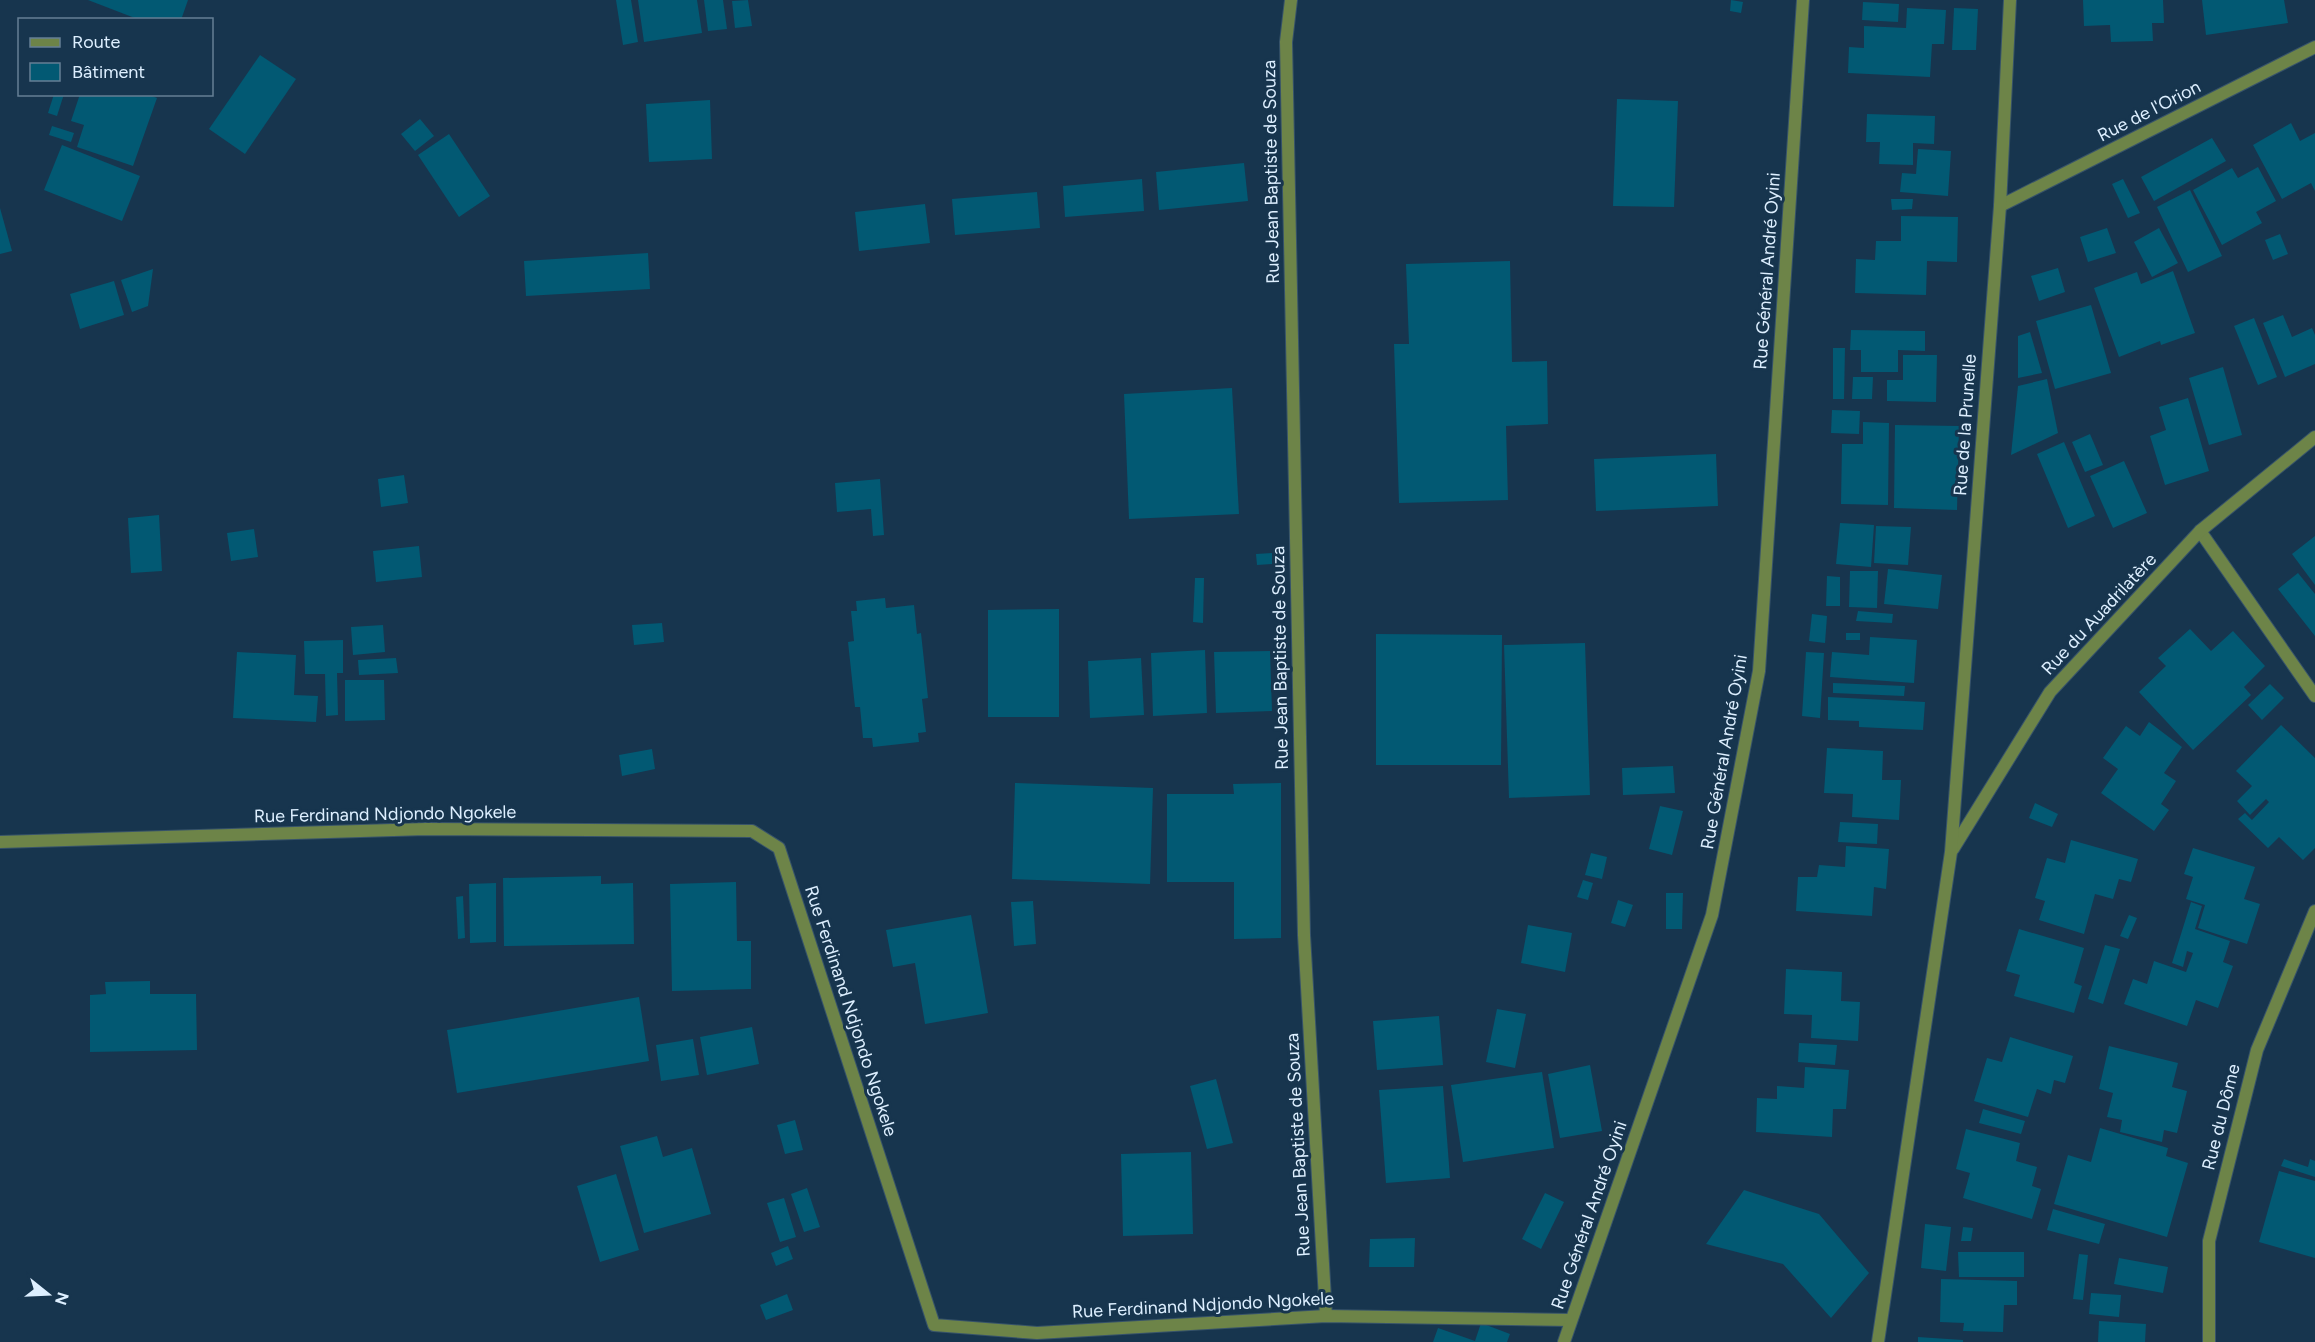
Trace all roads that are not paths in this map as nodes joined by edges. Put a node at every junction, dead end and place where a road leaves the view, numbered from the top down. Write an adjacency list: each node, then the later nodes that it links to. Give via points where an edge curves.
1 (1291, 0): 12 (street, Rue Jean Baptiste de Souza, via 1286,54 1304,935)
2 (1803, 0): 13 (street, Rue Général André Oyini, via 1759,671 1712,915)
3 (2010, 0): 5 (street, Rue de la Prunelle)
4 (2315, 47): 5 (street, Rue de l'Orion)
5 (2000, 206): 10 (street, Rue de la Prunelle)
6 (2315, 437): 7 (street, Rue du Auadrilatère)
7 (2200, 531): 8 (street); 10 (street, Rue du Auadrilatère, via 2050,692)
8 (2315, 696)
9 (0, 842): 12 (street, Rue Ferdinand Ndjondo Ngokele, via 426,829 752,831 779,849 934,1325 1037,1333)
10 (1951, 852): 15 (street, Rue de la Prunelle)
11 (2315, 911): 16 (street, Rue du Dôme, via 2257,1050 2209,1241)
12 (1326, 1316): 13 (street, Rue Ferdinand Ndjondo Ngokele)
13 (1571, 1320): 14 (street, Rue Général André Oyini)
14 (1564, 1342)
15 (1878, 1342)
16 (2209, 1342)

